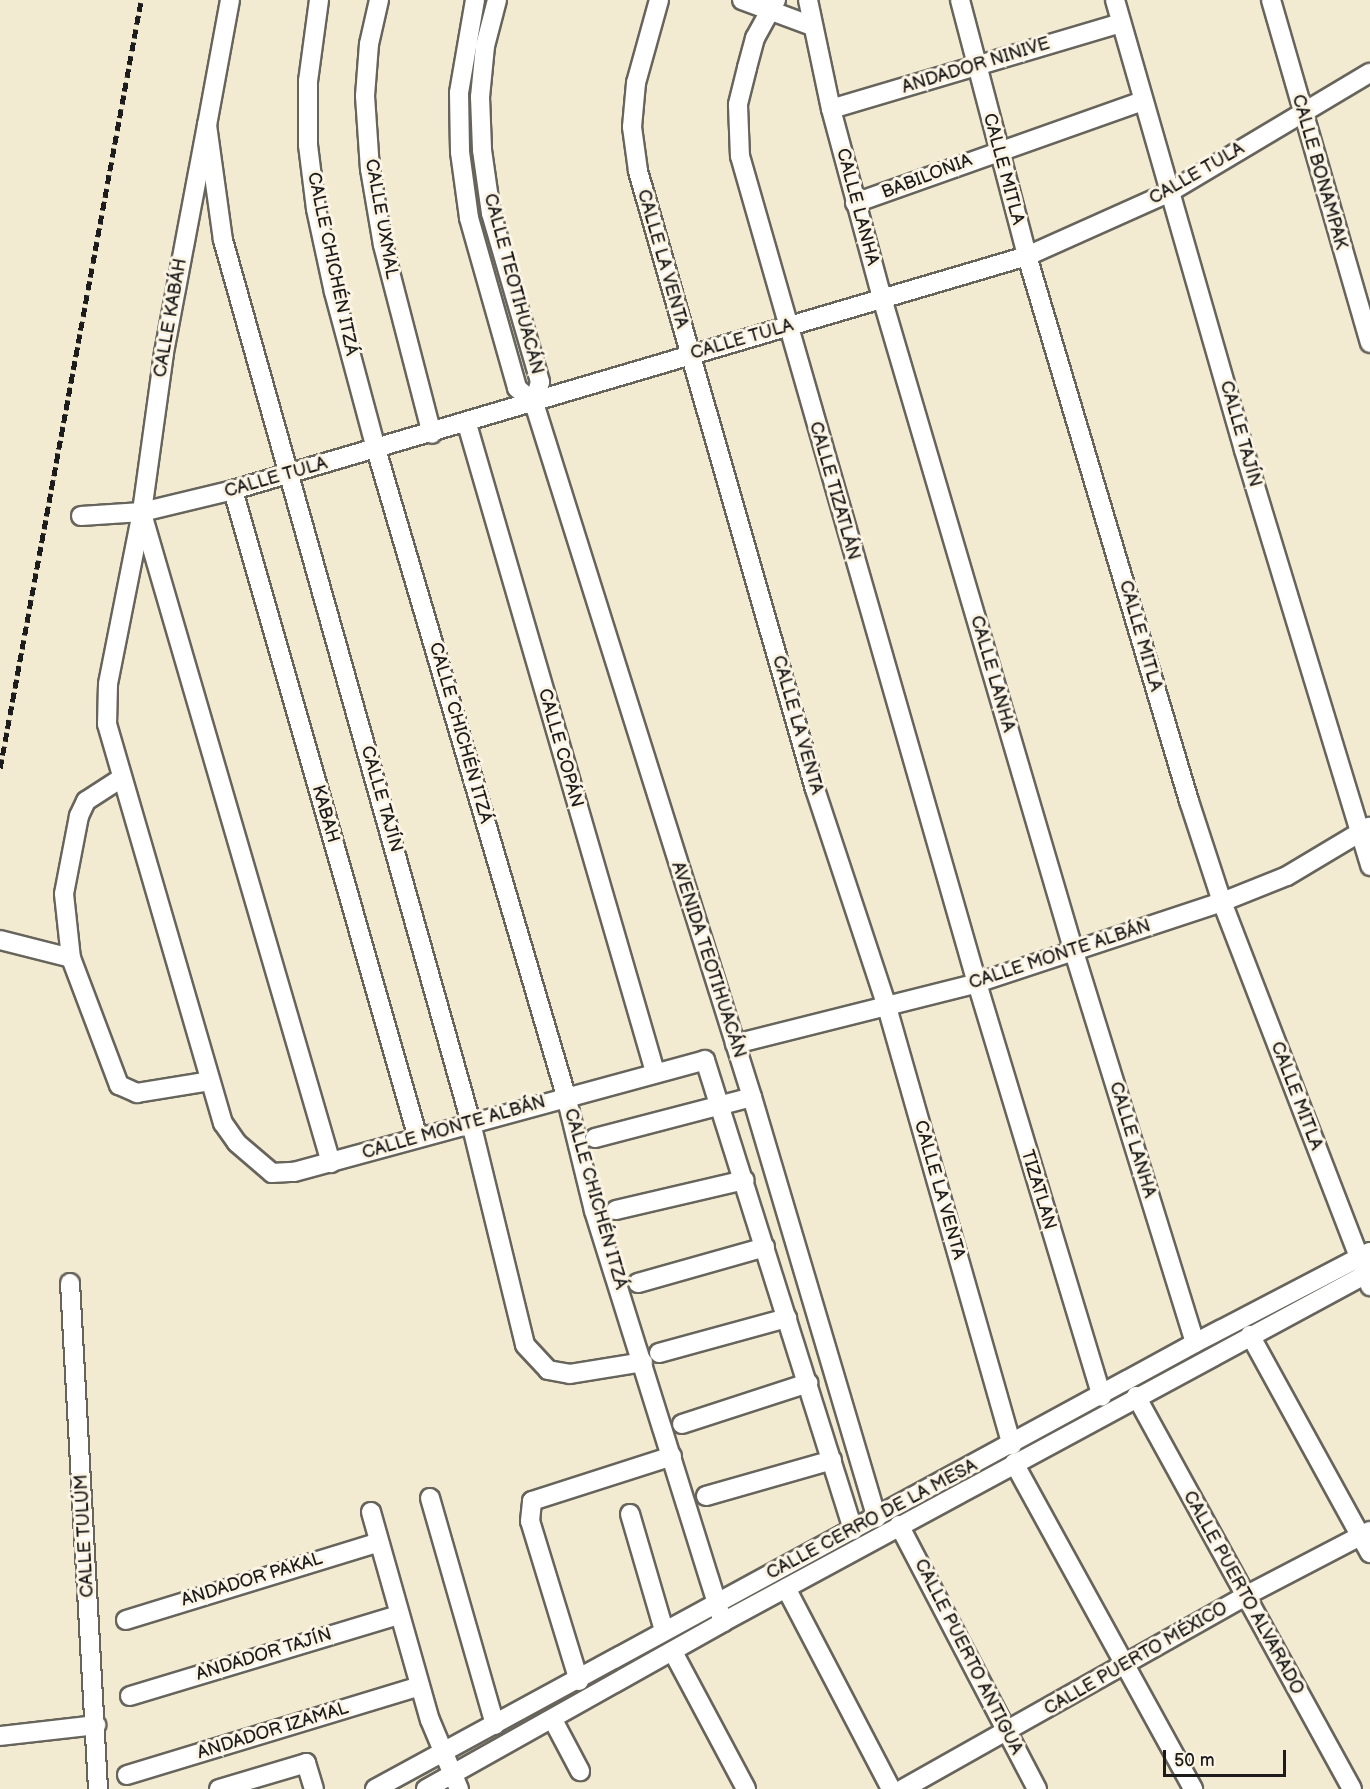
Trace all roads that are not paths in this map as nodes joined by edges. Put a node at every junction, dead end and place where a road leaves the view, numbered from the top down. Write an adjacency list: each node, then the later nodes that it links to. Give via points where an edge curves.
1 (230, 0): 20 (street, CALLE KABÁH)
2 (319, 0): 34 (street, CALLE CHICHÉN ITZÁ, via 308,81 308,146 334,292)
3 (379, 0): 33 (street, CALLE UXMAL, via 369,44 365,96 370,169 383,245)
4 (475, 0): 23 (street, CALLE TEOTIHUACÁN, via 459,93)
5 (497, 0): 22 (street, CALLE TEOTIHUACÁN, via 485,46 480,97)
6 (659, 0): 30 (street, CALLE LA VENTA, via 636,83 632,127 638,171)
7 (742, 0): 12 (street)
8 (808, 0): 14 (street, CALLE LANHA)
9 (960, 0): 15 (street, CALLE MITLA)
10 (1115, 0): 13 (street, CALLE TAJÍN)
11 (1271, 0): 19 (street, CALLE BONAMPAK)
12 (772, 5): 14 (street); 28 (street, CALLE TIZATLÁN, via 755,38 738,105 738,133 740,156)
13 (1121, 23): 15 (street, ANDADOR NINIVE); 17 (street, CALLE TAJÍN)
14 (812, 26): 18 (street, CALLE LANHA)
15 (975, 65): 18 (street, ANDADOR NINIVE); 21 (street, CALLE MITLA)
16 (1370, 73): 19 (street, CALLE TULA)
17 (1143, 101): 21 (street, BABILONIA); 24 (street, CALLE TAJÍN)
18 (831, 109): 25 (street, CALLE LANHA)
19 (1302, 113): 24 (street, CALLE TULA); 29 (street, CALLE BONAMPAK)
20 (207, 126): 35 (street, CALLE KABÁH, via 223,240); 37 (street, CALLE KABÁH, via 164,353)
21 (998, 149): 25 (street, BABILONIA); 26 (street, CALLE MITLA)
22 (482, 150): 23 (street); 31 (street, CALLE TEOTIHUACÁN, via 491,213 540,382)
23 (460, 153): 31 (street, CALLE TEOTIHUACÁN, via 469,218 487,294 517,388)
24 (1170, 192): 26 (street, CALLE TULA); 40 (street, CALLE TAJÍN)
25 (855, 203): 27 (street, CALLE LANHA)
26 (1027, 256): 27 (street, CALLE TULA); 42 (street, CALLE MITLA)
27 (882, 298): 28 (street, CALLE TULA); 44 (street, CALLE LANHA)
28 (787, 327): 30 (street, CALLE TULA); 46 (street, CALLE TIZATLÁN)
29 (1370, 343)
30 (690, 355): 31 (street, CALLE TULA); 47 (street, CALLE LA VENTA, via 816,789)
31 (534, 403): 32 (street, CALLE TULA); 48 (street, AVENIDA TEOTIHUACÁN)
32 (467, 424): 33 (street, CALLE TULA); 49 (street, CALLE COPÁN)
33 (432, 434): 34 (street, CALLE TULA)
34 (376, 449): 35 (street, CALLE TULA); 51 (street, CALLE CHICHÉN ITZÁ)
35 (288, 475): 36 (street, CALLE TULA); 54 (street, CALLE TAJÍN)
36 (233, 490): 37 (street, CALLE TULA); 55 (street, KABAH)
37 (142, 512): 38 (street, CALLE TULA); 39 (street, CALLE KABÁH, via 107,706 106,724); 57 (street)
38 (81, 516)
39 (120, 779): 45 (street, via 87,801 79,816 64,894); 50 (street, CALLE KABÁH)
40 (1365, 830): 41 (street, CALLE TAJÍN); 42 (street, CALLE MONTE ALBÁN, via 1287,876)
41 (1370, 866)
42 (1222, 902): 44 (street, CALLE MONTE ALBÁN); 62 (street, CALLE MITLA)
43 (0, 940): 45 (street)
44 (1074, 952): 46 (street, CALLE MONTE ALBÁN); 67 (street, CALLE LANHA)
45 (71, 958): 50 (street, via 119,1084 137,1093)
46 (976, 983): 47 (street, CALLE MONTE ALBÁN); 71 (street, TIZATLAN)
47 (887, 1007): 48 (street, CALLE MONTE ALBÁN); 75 (street, CALLE LA VENTA)
48 (735, 1044): 52 (street, AVENIDA TEOTIHUACÁN)
49 (655, 1071): 51 (street, CALLE MONTE ALBÁN); 53 (street, CALLE MONTE ALBÁN, via 705,1060)
50 (210, 1081): 58 (street, CALLE KABÁH, via 229,1135)
51 (566, 1096): 54 (street, CALLE MONTE ALBÁN); 68 (street, CALLE CHICHÉN ITZÁ, via 594,1211)
52 (752, 1097): 53 (street); 69 (street, AVENIDA TEOTIHUACÁN)
53 (722, 1106): 56 (street); 59 (street)
54 (471, 1124): 55 (street, CALLE MONTE ALBÁN); 68 (street, CALLE TAJÍN, via 523,1336 534,1359 548,1370 570,1374)
55 (418, 1138): 57 (street, CALLE MONTE ALBÁN)
56 (595, 1138)
57 (331, 1163): 58 (street, CALLE MONTE ALBÁN)
58 (272, 1173)
59 (745, 1179): 60 (street); 61 (street)
60 (616, 1210)
61 (765, 1247): 64 (street); 65 (street)
62 (1366, 1269): 66 (street, CALLE CERRO DE LA MESA); 67 (street, CALLE CERRO DE LA MESA)
63 (70, 1283): 100 (street, CALLE TULÚM)
64 (638, 1283)
65 (787, 1318): 68 (street, CALLE TAJÍN); 70 (street)
66 (1250, 1335): 72 (street, CALLE CERRO DE LA MESA); 84 (street)
67 (1195, 1343): 71 (street, CALLE CERRO DE LA MESA)
68 (651, 1358): 74 (street, CALLE CHICHÉN ITZÁ)
69 (831, 1367): 70 (street); 81 (street, AVENIDA TEOTIHUACÁN)
70 (807, 1379): 73 (street); 76 (street)
71 (1102, 1396): 75 (street, CALLE CERRO DE LA MESA)
72 (1136, 1396): 75 (street, CALLE CERRO DE LA MESA); 88 (street, CALLE PUERTO ALVARADO)
73 (682, 1424)
74 (672, 1455): 89 (street, CALLE CHICHÉN ITZÁ); 96 (street, via 532,1501 530,1521)
75 (1013, 1455): 81 (street, CALLE CERRO DE LA MESA); 82 (street, CALLE CERRO DE LA MESA); 95 (street, CALLE LA VENTA)
76 (832, 1461): 77 (street); 83 (street)
77 (706, 1496)
78 (430, 1498): 101 (street)
79 (371, 1512): 85 (street)
80 (630, 1514): 93 (street)
81 (877, 1518): 83 (street, CALLE CERRO DE LA MESA)
82 (900, 1525): 87 (street, CALLE CERRO DE LA MESA); 102 (street, CALLE PUERTO ANTIGUA)
83 (854, 1530): 89 (street, CALLE CERRO DE LA MESA)
84 (1365, 1533): 86 (street); 88 (street, CALLE PUERTO MÉXICO)
85 (379, 1542): 90 (street); 91 (street, ANDADOR PAKAL)
86 (1370, 1553)
87 (786, 1588): 92 (street, CALLE CERRO DE LA MESA); 115 (street)
88 (1245, 1596): 95 (street, CALLE PUERTO MÉXICO); 119 (street, CALLE PUERTO ALVARADO)
89 (715, 1603): 92 (street, CALLE CHICHÉN ITZÁ); 93 (street, CALLE CERRO DE LA MESA)
90 (398, 1615): 97 (street); 98 (street, ANDADOR TAJÍN)
91 (126, 1620)
92 (723, 1622): 94 (street, CALLE CERRO DE LA MESA)
93 (664, 1630): 96 (street, CALLE CERRO DE LA MESA)
94 (673, 1652): 99 (street, CALLE CERRO DE LA MESA); 114 (street)
95 (1123, 1665): 102 (street, CALLE PUERTO MÉXICO); 118 (street, CALLE LA VENTA)
96 (579, 1681): 101 (street, CALLE CERRO DE LA MESA)
97 (420, 1686): 104 (street); 107 (street, ANDADOR IZAMAL)
98 (130, 1696)
99 (553, 1720): 106 (street); 108 (street, CALLE CERRO DE LA MESA)
100 (96, 1725): 103 (street); 110 (street, CALLE TULÚM)
101 (495, 1725): 104 (street, CALLE CERRO DE LA MESA)
102 (1007, 1734): 116 (street, CALLE PUERTO MÉXICO); 117 (street, CALLE PUERTO ANTIGUA)
103 (0, 1736)
104 (442, 1754): 105 (street, CALLE CERRO DE LA MESA); 108 (street)
105 (421, 1766): 109 (street); 113 (street, CALLE CERRO DE LA MESA)
106 (580, 1771)
107 (127, 1775)
108 (456, 1782): 109 (street, CALLE CERRO DE LA MESA)
109 (430, 1788)
110 (98, 1789)
111 (219, 1789): 112 (street, via 306,1763)
112 (314, 1789)
113 (375, 1789)
114 (746, 1789)
115 (891, 1789)
116 (903, 1789)
117 (1037, 1789)
118 (1193, 1789)
119 (1352, 1789)

